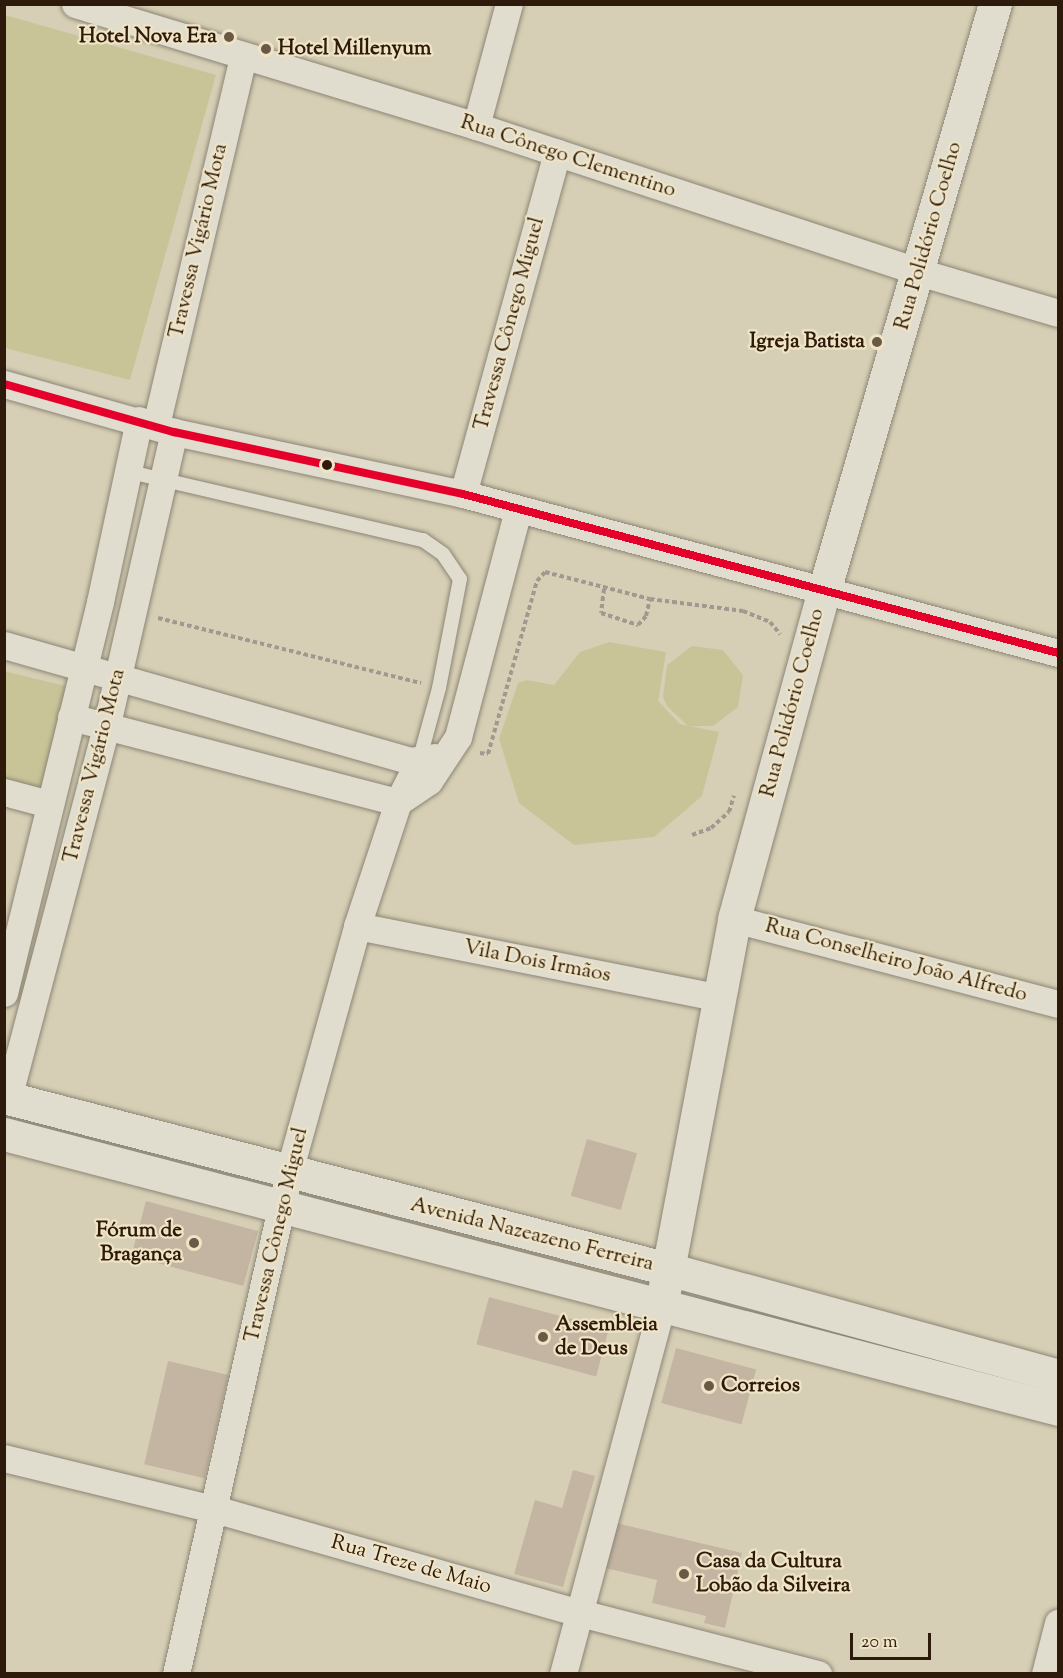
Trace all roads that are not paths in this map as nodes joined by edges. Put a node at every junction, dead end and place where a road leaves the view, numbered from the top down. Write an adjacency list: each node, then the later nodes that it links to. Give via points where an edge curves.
1 (75, 4): 4 (street, Rua Cônego Clementino)
2 (509, 4): 5 (street)
3 (995, 4): 7 (main road, Rua Polidório Coelho)
4 (243, 57): 5 (street, Rua Cônego Clementino); 10 (street, Travessa Vigário Mota)
5 (476, 126): 6 (street, Rua Cônego Clementino)
6 (557, 153): 7 (street, Rua Cônego Clementino); 13 (street, Travessa Cônego Miguel)
7 (919, 272): 8 (street, Rua Cônego Clementino); 15 (main road, Rua Polidório Coelho)
8 (1059, 313)
9 (4, 384): 10 (street)
10 (156, 426): 11 (street, Travessa Vigário Mota); 12 (street, Travessa Vigário Mota); 13 (street)
11 (129, 472): 12 (lane); 18 (street, Travessa Vigário Mota)
12 (164, 482): 19 (street, Travessa Vigário Mota); 23 (lane, via 423,540 443,554 460,579 439,688)
13 (463, 494): 14 (street)
14 (518, 510): 15 (street); 22 (street, via 468,706)
15 (824, 591): 17 (street); 27 (main road, Rua Polidório Coelho)
16 (4, 645): 18 (street)
17 (1059, 652)
18 (84, 666): 19 (street); 20 (street, Travessa Vigário Mota)
19 (119, 676): 21 (street, Travessa Vigário Mota); 23 (street)
20 (71, 717): 21 (street); 26 (street, Travessa Vigário Mota)
21 (107, 724): 25 (street, via 302,780); 32 (street, Travessa Vigário Mota)
22 (449, 750): 23 (street); 25 (street, via 429,781)
23 (419, 761): 25 (street, Travessa Cônego Miguel)
24 (4, 792): 26 (street)
25 (398, 802): 28 (street, Travessa Cônego Miguel)
26 (49, 804): 29 (street, Travessa Vigário Mota)
27 (734, 919): 30 (main road, Rua Polidório Coelho); 31 (street, Rua Conselheiro João Alfredo)
28 (357, 926): 30 (street, Vila Dois Irmãos); 34 (street, Travessa Cônego Miguel)
29 (4, 993)
30 (716, 997): 36 (main road, Rua Polidório Coelho)
31 (1059, 1004)
32 (6, 1097): 34 (main road, Avenida Nazeazeno Ferreira)
33 (4, 1134): 35 (main road, Avenida Nazeazeno Ferreira)
34 (289, 1172): 35 (street, Travessa Cônego Miguel); 36 (main road, Avenida Nazeazeno Ferreira)
35 (282, 1205): 37 (main road, Avenida Nazeazeno Ferreira); 41 (street, Travessa Cônego Miguel)
36 (668, 1269): 37 (main road, Rua Polidório Coelho); 38 (main road, Avenida Nazeazeno Ferreira)
37 (661, 1307): 39 (main road, Avenida Nazeazeno Ferreira); 42 (street)
38 (1059, 1376)
39 (1059, 1409)
40 (4, 1458): 41 (street, Rua Treze de Maio)
41 (214, 1509): 42 (street, Rua Treze de Maio); 44 (street, Travessa Cônego Miguel)
42 (580, 1613): 45 (street); 46 (street, Rua Treze de Maio)
43 (1059, 1623): 47 (street)
44 (176, 1674)
45 (563, 1674)
46 (818, 1674)
47 (1045, 1674)

